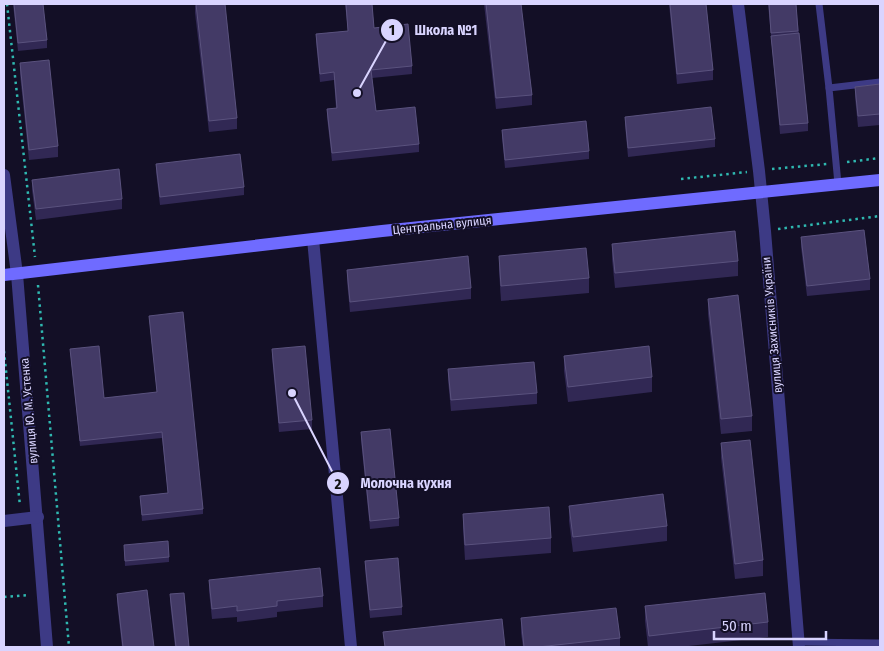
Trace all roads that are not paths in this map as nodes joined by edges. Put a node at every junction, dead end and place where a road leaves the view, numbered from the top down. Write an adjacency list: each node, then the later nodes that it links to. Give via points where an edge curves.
1 (738, 4): 8 (street, вулиця Захисників України)
2 (819, 4): 4 (lane)
3 (880, 82): 4 (lane)
4 (829, 88): 7 (lane)
5 (4, 175): 10 (street, вулиця Ю. М. Устенка)
6 (880, 180): 7 (main road, Центральна вулиця)
7 (838, 184): 8 (main road, Центральна вулиця)
8 (761, 193): 9 (main road, Центральна вулиця); 15 (street, вулиця Захисників України)
9 (313, 239): 10 (main road, Центральна вулиця); 17 (street)
10 (17, 274): 11 (main road, Центральна вулиця); 12 (street, вулиця Ю. М. Устенка)
11 (4, 275)
12 (38, 517): 13 (street); 16 (street, вулиця Ю. М. Устенка)
13 (4, 521)
14 (880, 643): 15 (lane)
15 (798, 645)
16 (47, 647)
17 (351, 647)

